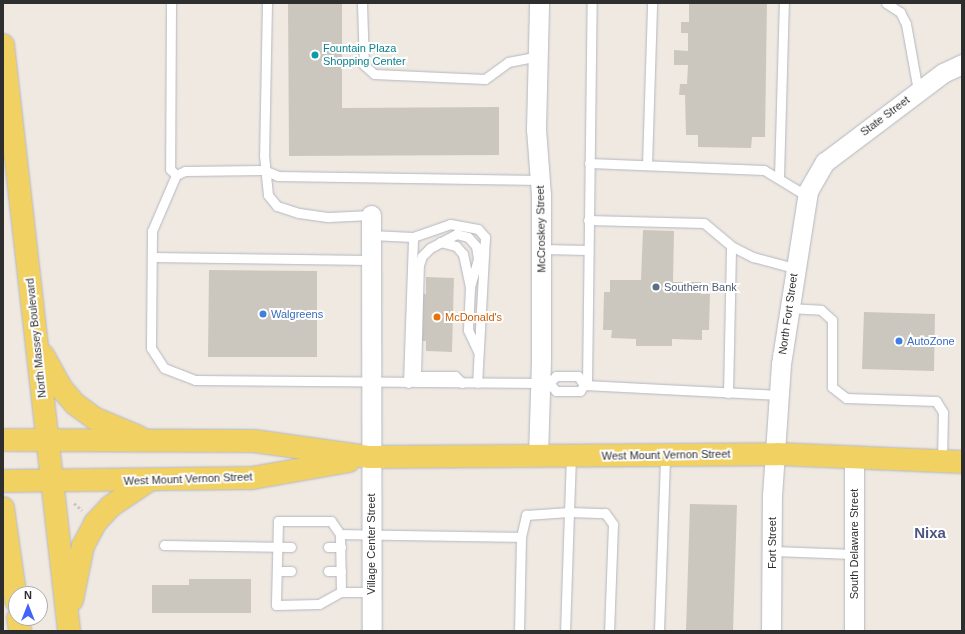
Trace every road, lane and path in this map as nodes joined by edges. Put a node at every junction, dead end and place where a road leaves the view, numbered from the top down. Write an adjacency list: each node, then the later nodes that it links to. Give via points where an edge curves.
1 (171, 3): 16 (lane, via 170,169)
2 (267, 3): 15 (lane)
3 (362, 3): 10 (lane, via 364,65 374,74 485,79 508,62)
4 (539, 3): 10 (street, McCroskey Street)
5 (592, 3): 13 (lane)
6 (652, 3): 14 (lane)
7 (784, 3): 18 (lane)
8 (886, 3): 12 (lane, via 900,12 906,24)
9 (3, 46): 34 (main road, North Massey Boulevard)
10 (538, 56): 19 (street, McCroskey Street, via 536,129)
11 (962, 64): 12 (street, State Street)
12 (918, 92): 17 (street, State Street, via 833,155)
13 (589, 164): 14 (lane); 22 (lane)
14 (647, 165): 18 (lane, via 764,170)
15 (264, 170): 16 (lane, via 185,171); 19 (lane, via 278,176); 21 (lane, via 268,195 277,206 329,217)
16 (176, 175): 29 (lane, via 152,231)
17 (814, 176): 20 (street, North Fort Street)
18 (779, 178): 20 (lane)
19 (540, 180): 27 (street, McCroskey Street)
20 (807, 196): 31 (street, North Fort Street)
21 (371, 215): 23 (street, Village Center Street)
22 (588, 220): 26 (lane, via 704,222); 28 (lane)
23 (370, 235): 24 (lane); 30 (street, Village Center Street)
24 (413, 237): 35 (lane, via 450,224 478,229 486,236); 37 (lane)
25 (440, 242): 32 (lane, via 456,246 463,254); 32 (lane, via 456,234 468,236 476,246 476,272); 38 (lane, via 426,252 419,265 416,376 455,376)
26 (731, 246): 31 (lane, via 754,257); 42 (lane)
27 (542, 249): 28 (lane); 40 (street, McCroskey Street)
28 (588, 250): 41 (lane)
29 (152, 257): 30 (lane); 36 (lane, via 151,348 164,368 195,380)
30 (369, 260): 36 (street, Village Center Street)
31 (794, 268): 33 (street, North Fort Street)
32 (470, 286): 35 (lane, via 468,330)
33 (788, 308): 43 (street, North Fort Street); 53 (lane, via 821,310 832,320 832,387 846,398 936,401 943,412)
34 (38, 344): 44 (main road, North Massey Boulevard); 46 (main road, via 49,369 75,404 96,419)
35 (479, 352): 39 (lane)
36 (370, 383): 37 (lane); 51 (street, Village Center Street)
37 (408, 383): 38 (lane)
38 (462, 383): 39 (lane)
39 (477, 383): 40 (lane)
40 (545, 383): 41 (lane, via 556,391 580,391); 41 (lane, via 556,376 578,376); 49 (street, McCroskey Street)
41 (585, 385): 42 (lane)
42 (728, 393): 43 (lane)
43 (780, 395): 47 (street, North Fort Street)
44 (46, 439): 45 (main road, West Mount Vernon Street); 46 (main road, West Mount Vernon Street); 54 (main road, North Massey Boulevard)
45 (3, 440)
46 (151, 442): 51 (main road, West Mount Vernon Street, via 254,441)
47 (777, 454): 48 (main road, West Mount Vernon Street); 52 (main road, West Mount Vernon Street); 70 (street, Fort Street)
48 (665, 455): 50 (main road, West Mount Vernon Street); 84 (lane)
49 (538, 456): 50 (main road, West Mount Vernon Street); 51 (main road, West Mount Vernon Street)
50 (571, 456): 59 (lane)
51 (370, 457): 56 (main road, West Mount Vernon Street, via 252,478); 61 (street, Village Center Street)
52 (854, 457): 53 (main road, West Mount Vernon Street); 71 (street, South Delaware Street)
53 (952, 461)
54 (50, 480): 55 (main road, West Mount Vernon Street); 56 (main road, West Mount Vernon Street); 79 (main road, North Massey Boulevard)
55 (3, 481)
56 (148, 481): 79 (main road, via 111,506 95,523 75,576)
57 (74, 497): 60 (path, via 73,502)
58 (3, 508): 65 (main road)
59 (569, 512): 63 (lane, via 526,515); 82 (lane); 83 (lane, via 611,516)
60 (88, 516)
61 (371, 533): 62 (lane); 63 (lane); 78 (street, Village Center Street)
62 (340, 534): 66 (lane, via 331,521 278,521); 69 (lane)
63 (521, 536): 81 (lane)
64 (164, 545): 66 (lane)
65 (6, 546): 76 (main road)
66 (277, 547): 67 (lane); 72 (lane)
67 (291, 547)
68 (328, 547): 69 (lane)
69 (341, 547): 75 (lane)
70 (772, 550): 71 (lane); 85 (street, Fort Street)
71 (854, 554): 86 (street, South Delaware Street)
72 (277, 571): 73 (lane); 77 (lane, via 276,605 319,604)
73 (291, 571)
74 (328, 571): 75 (lane)
75 (341, 571): 77 (lane)
76 (13, 586)
77 (341, 592): 78 (lane)
78 (371, 592): 80 (street, Village Center Street)
79 (69, 631)
80 (372, 631)
81 (518, 631)
82 (566, 631)
83 (610, 631)
84 (659, 631)
85 (771, 631)
86 (854, 631)

